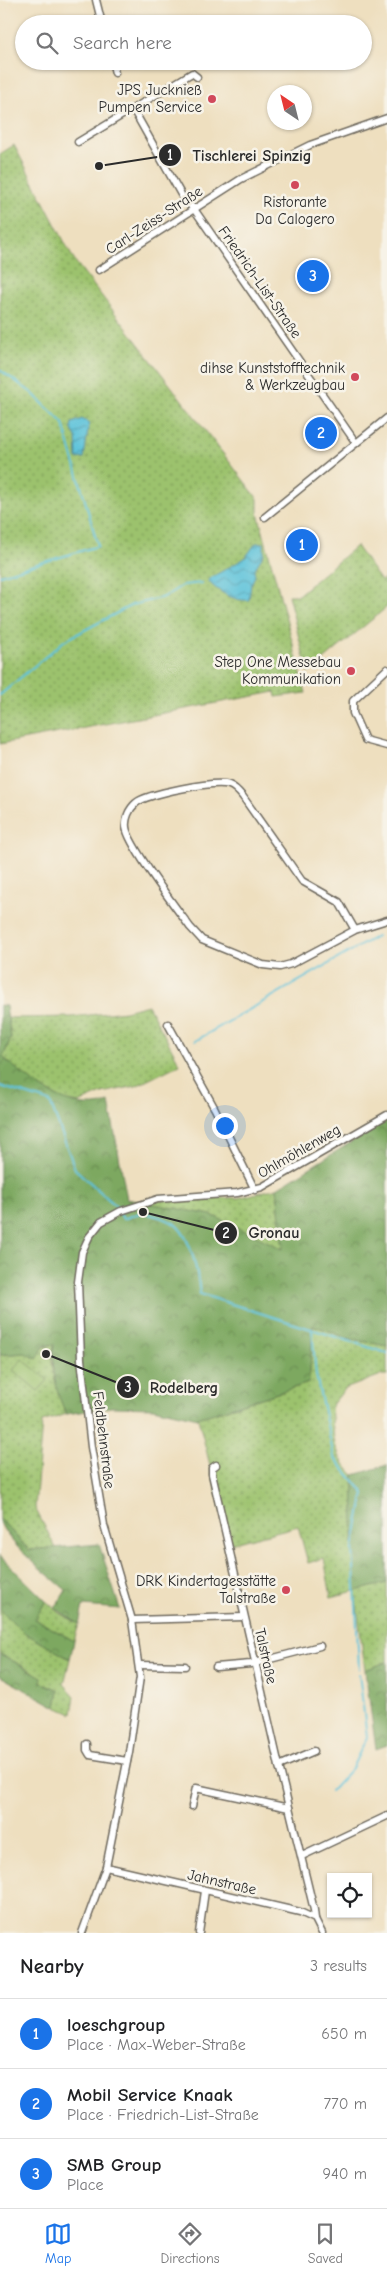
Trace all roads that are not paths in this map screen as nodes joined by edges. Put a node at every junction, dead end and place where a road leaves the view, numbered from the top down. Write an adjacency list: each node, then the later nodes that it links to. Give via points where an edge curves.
1 (96, 0): 2 (street)
2 (100, 15)
3 (114, 70): 4 (street)
4 (115, 73)
5 (197, 77): 6 (street, via 192,73)
6 (133, 109): 8 (street); 9 (street, Friedrich-List-Straße, via 183,198)
7 (387, 118): 9 (street, Carl-Zeiss-Straße, via 310,145 241,180)
8 (78, 142)
9 (194, 209): 10 (street, Carl-Zeiss-Straße); 12 (street, Friedrich-List-Straße)
10 (99, 270)
11 (387, 418): 12 (street)
12 (356, 443): 13 (street)
13 (265, 517)
14 (387, 669): 15 (street, via 353,701 353,714 365,740)
15 (387, 746)
16 (387, 920): 17 (street)
17 (356, 930): 17 (street, via 280,967 263,965 202,940 190,928 128,838 126,819 130,811 135,804 150,796 214,784 230,785 237,789 302,881 339,902)
18 (168, 1024): 20 (street, Ohlmöhlenweg, via 215,1109)
19 (387, 1115): 20 (street, Ohlmöhlenweg)
20 (254, 1190): 23 (street, Feldbehnstraße, via 158,1199 121,1211 101,1222 82,1252 78,1282 81,1359 99,1500)
21 (216, 1465): 22 (street, Talstraße, via 212,1474)
22 (244, 1617): 23 (street); 25 (street, Talstraße)
23 (132, 1620): 26 (street, Feldbehnstraße)
24 (320, 1646): 25 (street)
25 (256, 1663): 28 (street); 32 (street, Talstraße)
26 (139, 1665): 27 (street); 31 (street, Feldbehnstraße, via 138,1698)
27 (185, 1666)
28 (216, 1667)
29 (87, 1744): 31 (street, via 90,1755)
30 (314, 1751): 32 (street)
31 (127, 1761): 37 (street, Feldbehnstraße)
32 (279, 1766): 34 (street, Talstraße)
33 (192, 1806): 34 (street, via 196,1788)
34 (289, 1808): 36 (street, Talstraße)
35 (387, 1816): 36 (street)
36 (302, 1856): 39 (street, Talstraße)
37 (106, 1867): 38 (street, Jahnstraße); 40 (street, Feldbehnstraße)
38 (205, 1891): 39 (street, Jahnstraße, via 300,1912); 41 (street)
39 (315, 1919): 42 (street)
40 (82, 1933)
41 (199, 1933)
42 (322, 1933)

